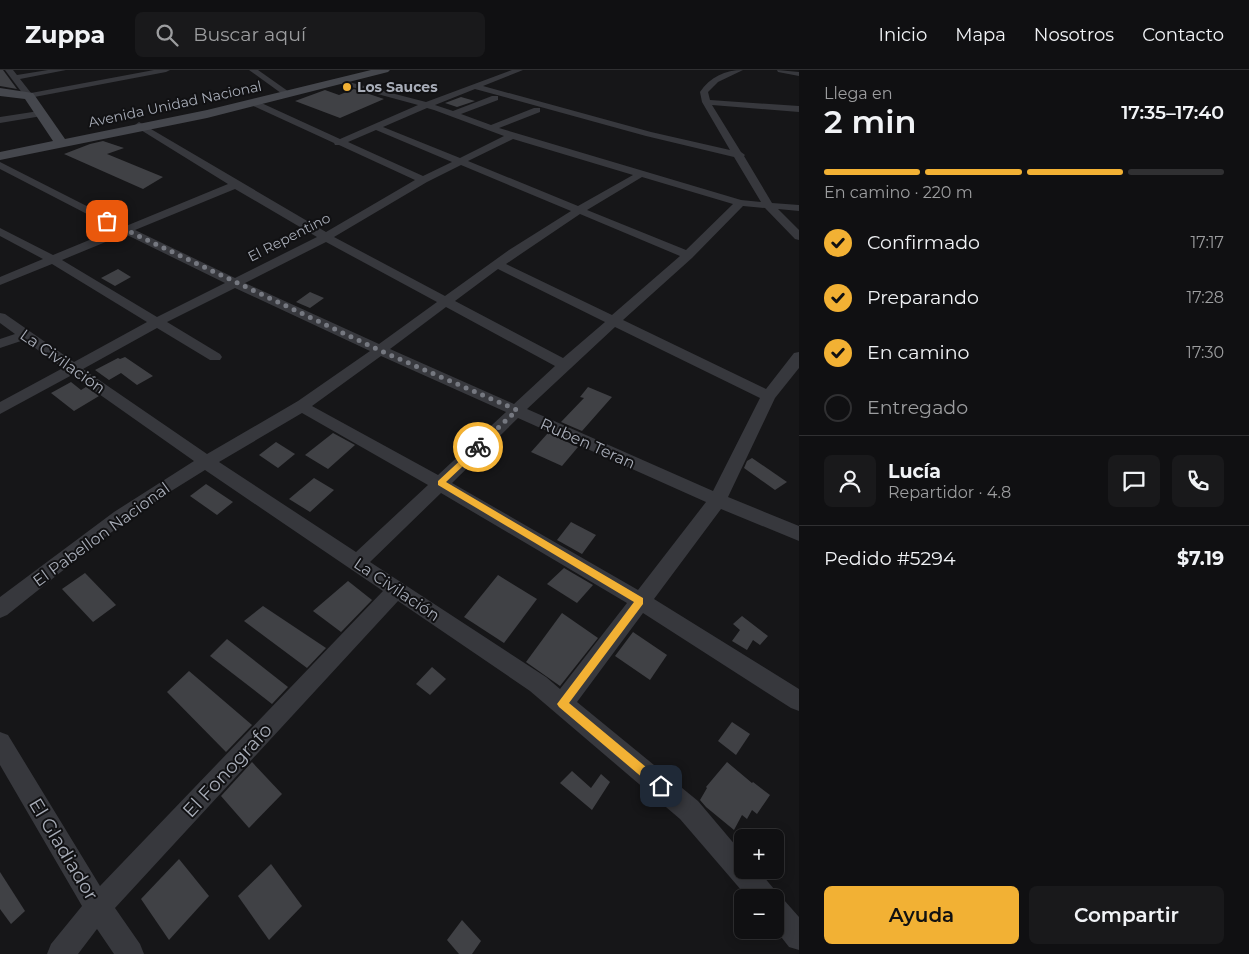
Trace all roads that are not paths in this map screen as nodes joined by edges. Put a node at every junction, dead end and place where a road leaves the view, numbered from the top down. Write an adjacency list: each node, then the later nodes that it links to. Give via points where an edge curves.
1 (9, 70): 12 (street)
2 (62, 70): 12 (street)
3 (166, 70): 10 (street)
4 (253, 70): 16 (street)
5 (368, 70): 16 (main road, Avenida Unidad Nacional)
6 (384, 70): 13 (main road, Avenida Unidad Nacional)
7 (519, 70): 14 (street)
8 (739, 70): 19 (street, via 708,86 704,92)
9 (781, 70): 11 (street)
10 (134, 73): 17 (street)
11 (799, 74)
12 (15, 78): 17 (street)
13 (340, 81): 16 (main road, Avenida Unidad Nacional); 21 (street)
14 (476, 87): 21 (street); 35 (street)
15 (0, 92): 17 (main road)
16 (286, 93): 20 (main road, Avenida Unidad Nacional); 27 (main road, Avenida Unidad Nacional)
17 (29, 96): 24 (main road)
18 (495, 98): 25 (street)
19 (706, 102): 22 (street); 35 (street)
20 (254, 103): 27 (main road, Avenida Unidad Nacional); 32 (street)
21 (426, 105): 25 (street); 28 (street)
22 (799, 109)
23 (537, 110): 29 (street)
24 (40, 114): 26 (street); 31 (main road)
25 (454, 114): 29 (street)
26 (0, 120)
27 (141, 126): 31 (main road, Avenida Unidad Nacional); 40 (street)
28 (376, 127): 32 (street); 36 (street)
29 (492, 128): 30 (street)
30 (512, 136): 36 (street, El Repentino); 38 (street)
31 (60, 142): 33 (main road, Avenida Unidad Nacional); 34 (main road, Avenida Unidad Nacional)
32 (338, 143): 39 (street)
33 (0, 152)
34 (0, 156)
35 (740, 156): 42 (street)
36 (460, 162): 39 (street, El Repentino); 44 (street)
37 (0, 165): 45 (street, Ruben Teran)
38 (641, 174): 41 (street); 44 (street, El Pabellon Nacional)
39 (422, 180): 47 (street, El Repentino)
40 (235, 185): 45 (street); 47 (street)
41 (740, 203): 42 (street); 49 (street)
42 (769, 206): 43 (street); 48 (street)
43 (799, 208)
44 (580, 209): 49 (street); 51 (street, El Pabellon Nacional)
45 (125, 230): 50 (street); 53 (street, Ruben Teran)
46 (0, 231): 50 (street)
47 (326, 237): 53 (street, El Repentino); 54 (street)
48 (799, 237)
49 (688, 255): 56 (street)
50 (53, 260): 52 (street); 57 (street)
51 (497, 264): 54 (street, El Pabellon Nacional); 56 (street)
52 (0, 281)
53 (235, 282): 57 (street, El Repentino); 60 (street, Ruben Teran)
54 (446, 302): 60 (street, El Pabellon Nacional); 63 (street)
55 (0, 316): 58 (street, La Civilación)
56 (614, 320): 63 (street); 65 (street)
57 (157, 322): 62 (street); 64 (street, El Repentino)
58 (24, 334): 59 (street); 64 (street, La Civilación)
59 (0, 344)
60 (381, 351): 66 (street, El Pabellon Nacional); 68 (street, Ruben Teran)
61 (799, 356): 65 (street)
62 (216, 357)
63 (564, 365): 68 (street)
64 (73, 368): 67 (street, El Repentino); 69 (street, La Civilación)
65 (768, 396): 71 (street)
66 (301, 406): 69 (street, El Pabellon Nacional); 70 (street)
67 (0, 409)
68 (517, 410): 70 (street); 71 (street, Ruben Teran)
69 (206, 462): 73 (street, La Civilación); 76 (street, El Pabellon Nacional, via 112,522)
70 (440, 483): 73 (street); 75 (street)
71 (716, 501): 72 (street, Ruben Teran); 75 (street)
72 (799, 534)
73 (358, 562): 74 (street, La Civilación)
74 (397, 589): 78 (street, La Civilación, via 538,684); 81 (street, El Fonografo)
75 (640, 601): 77 (street); 78 (street)
76 (0, 609)
77 (799, 701)
78 (562, 704): 80 (street, La Civilación, via 689,810)
79 (0, 743): 81 (street, El Gladiador)
80 (757, 889)
81 (98, 907): 84 (street, El Fonografo); 85 (street, El Gladiador)
82 (784, 920): 83 (street)
83 (799, 937)
84 (61, 954)
85 (130, 954)

